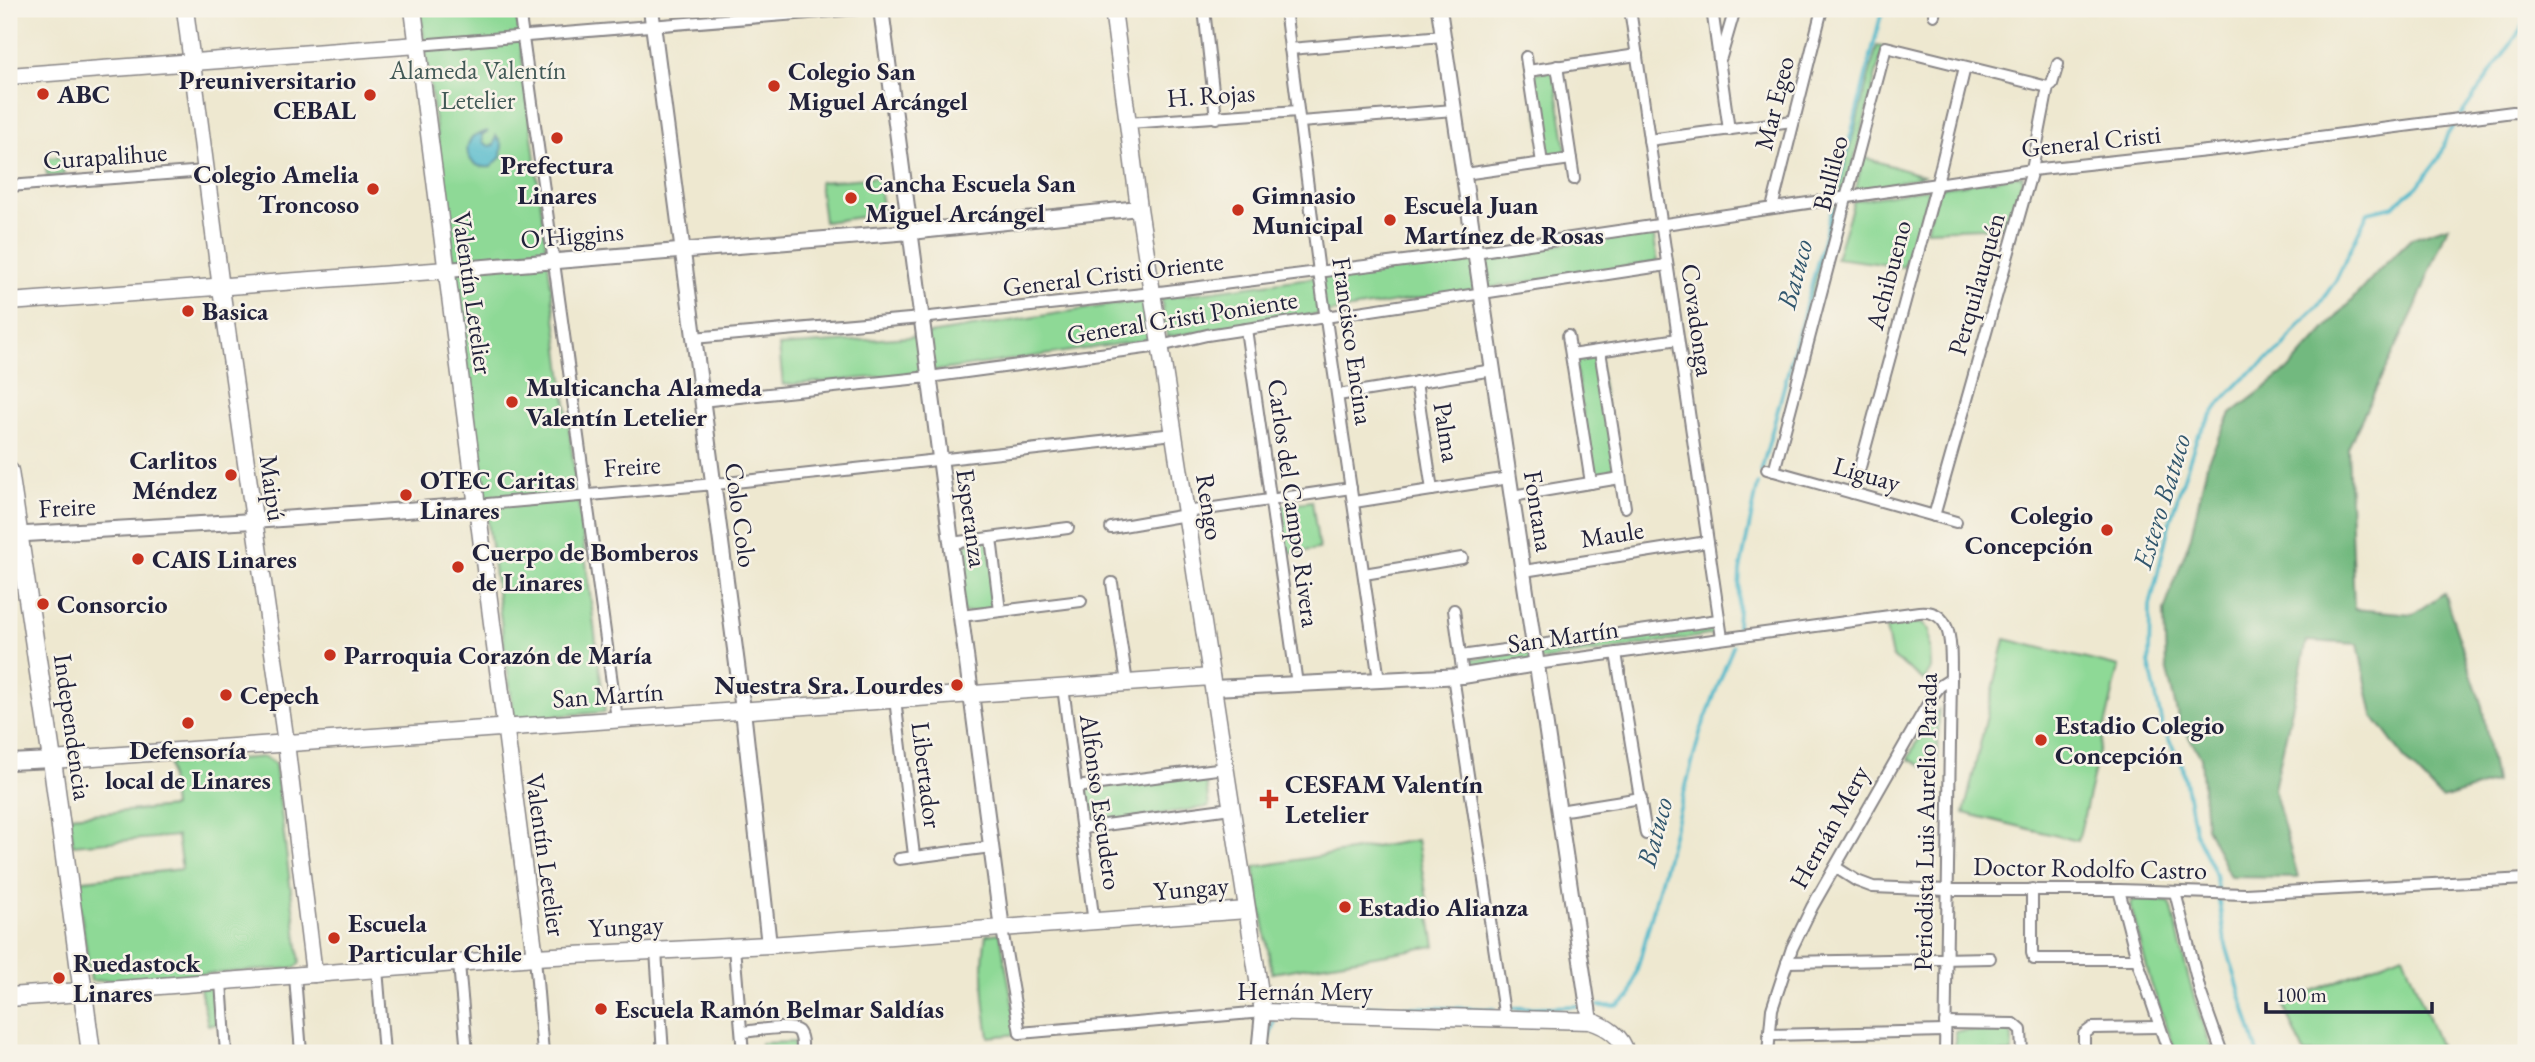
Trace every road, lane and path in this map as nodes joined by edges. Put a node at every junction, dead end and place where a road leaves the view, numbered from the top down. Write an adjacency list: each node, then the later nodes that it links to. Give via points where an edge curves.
1 (185, 9): 22 (main road, Maipú)
2 (413, 9): 18 (main road, Valentín Letelier)
3 (519, 9): 16 (street)
4 (651, 9): 15 (street, Colo Colo)
5 (859, 9): 15 (street)
6 (881, 9): 50 (street, Esperanza)
7 (1112, 9): 35 (main road, Rengo)
8 (1204, 9): 33 (street)
9 (1285, 9): 19 (street, Francisco Encina)
10 (1439, 9): 17 (street, Fontana)
11 (1630, 9): 20 (street, Covadonga)
12 (1712, 9): 23 (street)
13 (1735, 9): 23 (street)
14 (1822, 9): 34 (street, Mar Egeo)
15 (654, 27): 16 (street); 51 (street, Colo Colo)
16 (523, 36): 18 (street); 53 (street)
17 (1443, 36): 19 (street); 30 (street, Fontana)
18 (418, 45): 22 (main road); 55 (main road, Valentín Letelier)
19 (1290, 49): 32 (street, Francisco Encina)
20 (1637, 55): 25 (street); 37 (street, Covadonga)
21 (1525, 57): 27 (street)
22 (192, 62): 28 (main road); 41 (main road, Maipú)
23 (1720, 62): 36 (street)
24 (2058, 64): 29 (street, Perquilauquén)
25 (1557, 66): 27 (street); 38 (street)
26 (1965, 67): 29 (street); 44 (street, Achibueno); 46 (street, Bullileo, via 1886,47)
27 (1528, 71): 39 (street)
28 (9, 76)
29 (2048, 88): 40 (street, Perquilauquén)
30 (1454, 110): 32 (street, H. Rojas); 42 (street, Fontana)
31 (2526, 113): 40 (street, General Cristi)
32 (1299, 116): 33 (street, H. Rojas); 56 (street, Francisco Encina)
33 (1216, 118): 35 (street, H. Rojas)
34 (1792, 121): 36 (street); 48 (street, Mar Egeo)
35 (1128, 123): 47 (main road, Rengo)
36 (1729, 130): 37 (street)
37 (1649, 140): 49 (street, Covadonga)
38 (1571, 159): 39 (street); 43 (street)
39 (1542, 163): 42 (street)
40 (2032, 170): 44 (street, General Cristi); 93 (street, Perquilauquén)
41 (205, 171): 45 (street, Curapalihue); 57 (main road, Maipú)
42 (1464, 174): 52 (street, Fontana)
43 (1574, 179)
44 (1937, 183): 46 (street, General Cristi); 85 (street, Achibueno)
45 (9, 186)
46 (1848, 197): 48 (street, General Cristi); 77 (street, Bullileo)
47 (1139, 208): 50 (street, O'Higgins); 58 (main road, Rengo)
48 (1772, 208): 49 (street, General Cristi)
49 (1661, 224): 52 (street, General Cristi Oriente); 54 (street, Covadonga)
50 (910, 232): 51 (street, O'Higgins); 61 (street, Esperanza)
51 (683, 250): 53 (street, O'Higgins); 65 (street, Colo Colo)
52 (1475, 252): 56 (street, General Cristi Oriente); 59 (street, Fontana)
53 (554, 262): 55 (street, O'Higgins); 86 (street)
54 (1667, 265): 59 (street, General Cristi Poniente); 66 (street, Covadonga)
55 (447, 270): 57 (main road, O'Higgins); 90 (main road, Valentín Letelier)
56 (1319, 272): 58 (street, General Cristi Oriente); 62 (street, Francisco Encina)
57 (221, 288): 60 (main road, O'Higgins); 94 (main road, Maipú)
58 (1152, 293): 61 (street, General Cristi Oriente); 67 (main road, Rengo)
59 (1482, 293): 62 (street, General Cristi Poniente); 70 (street, Fontana)
60 (9, 302)
61 (921, 318): 65 (street, General Cristi Oriente); 71 (street, Esperanza)
62 (1327, 318): 63 (street, General Cristi Poniente); 73 (street, Francisco Encina)
63 (1246, 329): 67 (street, General Cristi Poniente); 88 (street, Carlos del Campo Rivera)
64 (1568, 336): 69 (street)
65 (693, 338): 74 (street, Colo Colo)
66 (1678, 339): 68 (street); 100 (street, Covadonga)
67 (1160, 346): 71 (street, General Cristi Poniente); 75 (main road, Rengo)
68 (1600, 351): 69 (street); 80 (street)
69 (1571, 355): 81 (street)
70 (1493, 370): 72 (street); 79 (street, Fontana)
71 (929, 377): 74 (street, General Cristi Poniente); 76 (street, Esperanza)
72 (1416, 382): 73 (street); 84 (street, Palma)
73 (1338, 395): 83 (street, Francisco Encina)
74 (701, 401): 82 (street, Colo Colo)
75 (1174, 434): 76 (street, Freire); 92 (main road, Rengo)
76 (940, 461): 82 (street, Freire); 101 (street, Esperanza)
77 (1771, 470): 85 (street, Liguay)
78 (9, 471): 98 (main road, Independencia)
79 (1509, 478): 84 (street); 87 (street, Fontana)
80 (1620, 478): 81 (street); 91 (street)
81 (1591, 483): 87 (street)
82 (712, 485): 86 (street, Freire); 126 (street, Colo Colo)
83 (1351, 488): 88 (street); 89 (street, Francisco Encina)
84 (1433, 490): 89 (street)
85 (1853, 493): 93 (street, Liguay)
86 (586, 494): 90 (street, Freire); 127 (street)
87 (1512, 496): 103 (street, Fontana)
88 (1270, 500): 92 (street); 122 (street, Carlos del Campo Rivera)
89 (1354, 502): 104 (street, Francisco Encina)
90 (476, 505): 94 (street, Freire); 128 (main road, Valentín Letelier)
91 (1625, 507)
92 (1186, 514): 97 (street); 120 (main road, Rengo)
93 (1934, 516): 95 (street, Liguay)
94 (253, 521): 98 (street, Freire); 129 (main road, Maipú)
95 (1956, 522)
96 (1068, 528): 99 (street)
97 (1111, 528)
98 (13, 534): 130 (main road, Independencia)
99 (991, 538): 101 (street); 108 (street, Esperanza)
100 (1707, 542): 103 (street, Maule); 111 (street, Covadonga)
101 (951, 543): 110 (street, Esperanza)
102 (1462, 558): 104 (street)
103 (1524, 571): 113 (street, Fontana)
104 (1364, 574): 119 (street, Francisco Encina)
105 (1112, 583): 121 (street)
106 (1081, 601): 108 (street)
107 (1454, 610): 115 (street)
108 (1000, 611): 110 (street)
109 (1919, 612): 112 (street, San Martín); 118 (street, Periodista Luis Aurelio Parada, via 1936,615 1948,629)
110 (961, 616): 124 (street, Esperanza)
111 (1718, 620): 112 (street, Covadonga); 113 (street, San Martín)
112 (1721, 638): 114 (street, San Martín)
113 (1534, 647): 115 (street, San Martín); 116 (street, Fontana)
114 (1616, 653): 116 (street, San Martín); 134 (street)
115 (1461, 656): 117 (street)
116 (1536, 664): 117 (street, San Martín); 136 (street, Fontana)
117 (1458, 676): 119 (street, San Martín); 168 (street)
118 (1951, 679): 142 (street, Hernán Mery, via 1933,695); 145 (street, Periodista Luis Aurelio Parada)
119 (1380, 680): 122 (street, San Martín)
120 (1212, 682): 121 (main road, San Martín); 122 (street, San Martín); 132 (main road, Rengo)
121 (1127, 683): 123 (main road, San Martín)
122 (1297, 684)
123 (1063, 687): 124 (main road, San Martín); 133 (street, Alfonso Escudero)
124 (971, 694): 125 (main road, San Martín); 139 (street, Esperanza)
125 (895, 699): 126 (main road, San Martín); 140 (street, Libertador)
126 (743, 710): 127 (main road, San Martín); 151 (street, Colo Colo)
127 (617, 719): 128 (main road, San Martín)
128 (503, 727): 129 (main road, San Martín); 154 (main road, Valentín Letelier)
129 (286, 743): 130 (main road, San Martín); 161 (main road, Maipú)
130 (52, 760): 131 (street, San Martín); 164 (main road, Independencia)
131 (9, 762)
132 (1225, 768): 133 (street); 135 (main road, Rengo)
133 (1076, 787): 137 (street, Alfonso Escudero)
134 (1641, 799): 136 (street); 138 (street)
135 (1231, 808): 137 (street); 148 (main road, Rengo)
136 (1559, 811): 169 (street, Fontana)
137 (1083, 828): 149 (street, Alfonso Escudero)
138 (1646, 834)
139 (991, 848): 140 (street, Libertador); 150 (street, Esperanza)
140 (915, 855): 141 (street, Libertador)
141 (898, 859)
142 (1835, 867): 145 (street, Doctor Rodolfo Castro, via 1873,887); 158 (street, Hernán Mery)
143 (2526, 879): 147 (street, Doctor Rodolfo Castro, via 2245,894)
144 (2032, 889): 145 (street, Doctor Rodolfo Castro); 146 (street, Doctor Rodolfo Castro); 157 (street, via 2034,959)
145 (1947, 890): 156 (street, Periodista Luis Aurelio Parada)
146 (2119, 890): 147 (street, Doctor Rodolfo Castro); 157 (street)
147 (2175, 892): 192 (street, via 2200,991)
148 (1247, 910): 149 (main road, Yungay); 167 (main road, Rengo)
149 (1094, 923): 150 (main road, Yungay)
150 (1002, 929): 151 (main road, Yungay); 174 (street, Esperanza)
151 (769, 945): 152 (main road, Yungay)
152 (734, 947): 153 (main road, Yungay); 173 (street)
153 (656, 951): 154 (main road, Yungay); 182 (street)
154 (535, 957): 159 (main road, Yungay); 181 (street)
155 (1990, 958): 156 (street)
156 (1946, 959): 158 (street); 170 (street, Periodista Luis Aurelio Parada)
157 (2137, 959): 171 (street)
158 (1787, 962): 175 (street, Hernán Mery)
159 (459, 964): 160 (main road, Yungay); 180 (street)
160 (377, 969): 161 (main road, Yungay); 179 (street)
161 (314, 974): 162 (main road, Yungay)
162 (295, 975): 163 (main road, Yungay); 178 (street)
163 (221, 982): 164 (main road, Yungay); 177 (street)
164 (82, 992): 165 (main road, Yungay); 172 (main road, Independencia)
165 (51, 994): 166 (main road, Yungay); 172 (main road, via 71,1006)
166 (9, 997)
167 (1263, 1012): 168 (main road, Hernán Mery); 174 (street, Hernán Mery); 185 (street)
168 (1505, 1019): 169 (main road, Hernán Mery)
169 (1590, 1021): 186 (main road, via 1612,1032)
170 (1945, 1027): 175 (street); 188 (street, Periodista Luis Aurelio Parada); 189 (street, via 2014,1024 2021,1030)
171 (2159, 1027): 190 (street, via 2092,1028 2084,1034); 191 (street)
172 (88, 1030): 176 (main road, Independencia)
173 (742, 1032): 183 (street); 184 (street, via 790,1027 802,1038)
174 (1020, 1033)
175 (1769, 1035): 187 (street, Hernán Mery)
176 (91, 1053)
177 (226, 1053)
178 (301, 1053)
179 (384, 1053)
180 (467, 1053)
181 (543, 1053)
182 (663, 1053)
183 (743, 1053)
184 (802, 1053)
185 (1259, 1053)
186 (1626, 1053)
187 (1769, 1053)
188 (1945, 1053)
189 (2022, 1053)
190 (2084, 1053)
191 (2169, 1053)
192 (2222, 1053)

